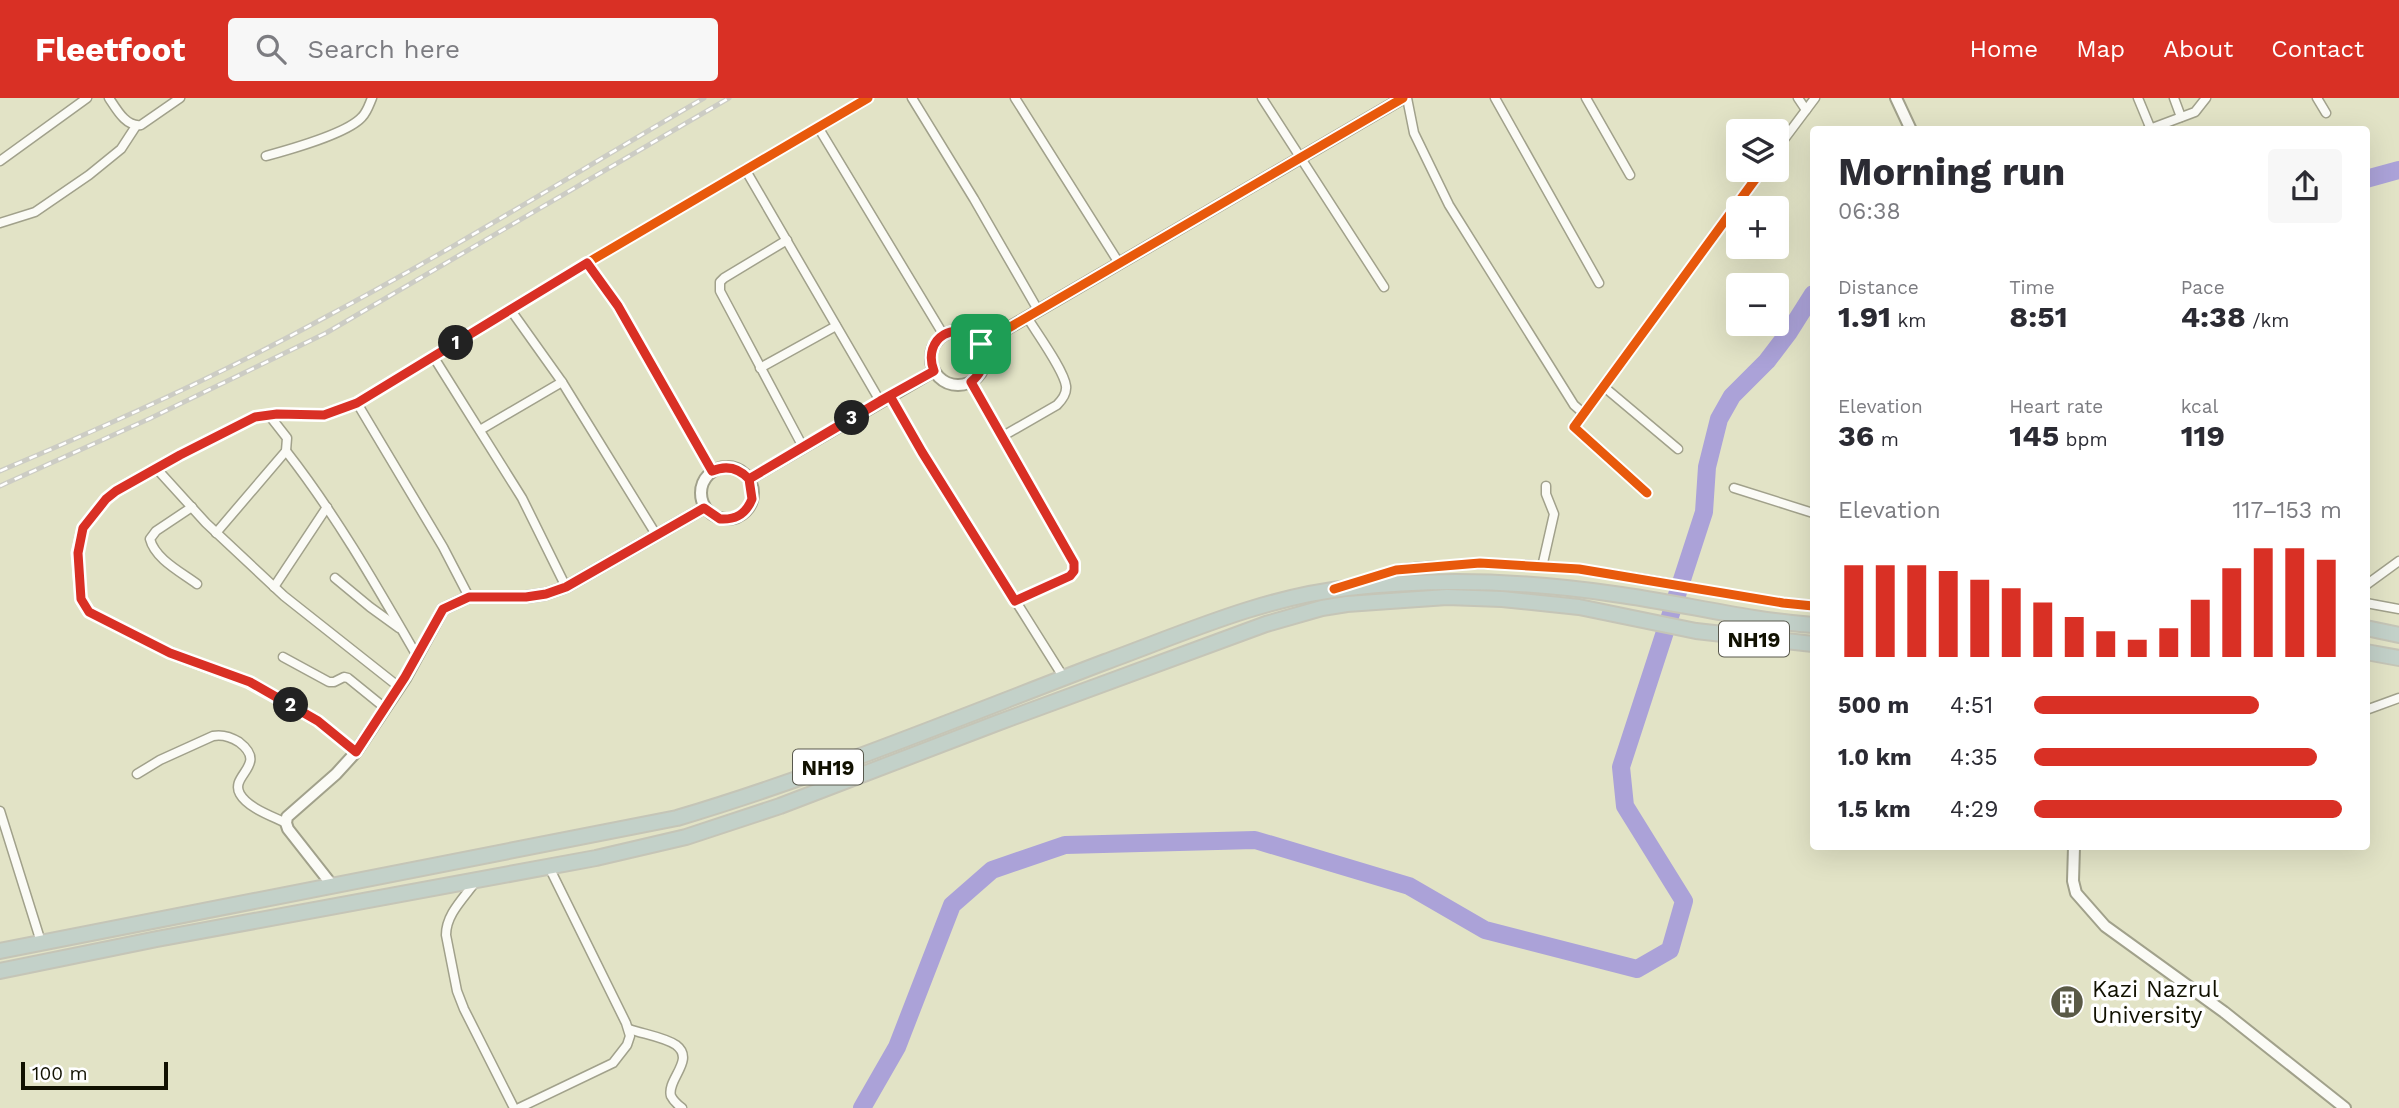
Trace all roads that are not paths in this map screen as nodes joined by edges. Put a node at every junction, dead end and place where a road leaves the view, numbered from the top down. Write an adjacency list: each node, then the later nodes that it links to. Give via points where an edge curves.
1 (86, 98): 30 (street)
2 (109, 98): 22 (street, via 129,124)
3 (180, 98): 22 (street)
4 (372, 98): 28 (street, via 357,122)
5 (867, 98): 26 (street)
6 (912, 98): 41 (street, via 974,199)
7 (1015, 98): 37 (street)
8 (1262, 98): 29 (street)
9 (1405, 98): 29 (street); 53 (street, via 1414,133 1450,205)
10 (1495, 98): 38 (street)
11 (1586, 98): 32 (street)
12 (1798, 98): 19 (street)
13 (1815, 98): 19 (street)
14 (1896, 98): 23 (street)
15 (2138, 98): 24 (street)
16 (2174, 98): 21 (street)
17 (2206, 98): 21 (street, via 2199,110)
18 (2318, 98): 20 (street)
19 (1806, 110): 27 (street)
20 (2326, 113)
21 (2181, 117): 25 (street)
22 (136, 126): 34 (street, via 121,149 89,175 35,212)
23 (1909, 126)
24 (2148, 126)
25 (2155, 126)
26 (818, 127): 31 (street); 43 (street)
27 (1789, 133)
28 (266, 156)
29 (1302, 157): 37 (street); 39 (street)
30 (0, 161)
31 (745, 169): 35 (street); 36 (street)
32 (1630, 175)
33 (1753, 182): 50 (street)
34 (0, 223)
35 (787, 240): 42 (street); 46 (street, via 720,282 720,291)
36 (587, 263): 40 (street); 61 (street, via 618,306)
37 (1119, 263): 41 (street)
38 (1599, 283)
39 (1384, 288)
40 (510, 309): 45 (street); 48 (street)
41 (1032, 314): 44 (street); 56 (street, via 1063,376 1066,392 1056,405)
42 (836, 326): 46 (street); 51 (street)
43 (943, 334): 44 (street, via 968,332); 47 (street, via 932,347)
44 (981, 344): 49 (street, via 985,360)
45 (433, 356): 52 (street); 55 (street)
46 (760, 368): 57 (street)
47 (934, 371): 49 (street, via 946,383); 51 (street)
48 (562, 382): 55 (street); 71 (street)
49 (971, 382): 56 (street)
50 (1603, 386): 53 (street); 58 (street)
51 (885, 398): 57 (street); 81 (street)
52 (357, 403): 54 (street, via 324,415); 80 (street)
53 (1582, 412): 65 (street, via 1574,427)
54 (269, 415): 59 (street, via 287,438); 60 (street, via 255,417)
55 (480, 430): 78 (street, via 522,498)
56 (1003, 436): 81 (street, via 1074,563 1070,576)
57 (803, 447): 62 (street)
58 (1678, 449)
59 (286, 451): 67 (street); 70 (street)
60 (156, 468): 66 (street); 99 (street, via 106,499 83,528 78,553 79,589 85,607 170,653 250,682 296,707)
61 (712, 471): 62 (street, via 729,467); 68 (street, via 701,486)
62 (749, 479): 68 (street, via 752,499 744,513 720,519)
63 (1546, 486): 73 (street, via 1554,514)
64 (1734, 488): 69 (street)
65 (1647, 493)
66 (192, 507): 70 (street); 76 (street, via 149,539 164,559)
67 (327, 507): 77 (street); 86 (street)
68 (704, 508): 71 (street)
69 (1810, 512)
70 (216, 533): 77 (street)
71 (657, 536): 78 (street)
72 (2399, 561): 75 (street)
73 (1542, 567): 79 (street, via 1424,566); 83 (street)
74 (335, 578): 86 (street)
75 (2370, 582)
76 (197, 584)
77 (275, 587): 95 (street)
78 (566, 587): 80 (street, via 526,597)
79 (1334, 589): 85 (highway, NH19, via 1427,582 1574,589); 94 (highway, NH19, via 1253,609)
80 (469, 597): 91 (street, via 443,609)
81 (1015, 601): 94 (street)
82 (2370, 604): 84 (street)
83 (1810, 606)
84 (2399, 609)
85 (1810, 625)
86 (401, 629): 91 (street)
87 (2370, 629): 88 (highway)
88 (2399, 635)
89 (1810, 644): 104 (highway, NH19, via 1696,631 1549,603 1502,599 1447,597 1322,608 1266,624 732,823 634,850)
90 (2370, 653): 93 (highway)
91 (416, 656): 95 (street)
92 (283, 657): 97 (street, via 329,682 348,678)
93 (2399, 658)
94 (1064, 678): 106 (highway, NH19, via 756,794 677,818)
95 (399, 687): 97 (street)
96 (2399, 698): 98 (street)
97 (385, 708): 99 (street)
98 (2370, 709)
99 (356, 752): 102 (street, via 291,812)
100 (137, 774): 102 (street, via 221,734 251,757 237,788 240,794)
101 (0, 811): 107 (street)
102 (286, 823): 106 (street)
103 (2074, 850): 113 (street, via 2076,893 2105,926)
104 (548, 865): 105 (highway, NH19); 110 (street)
105 (478, 879): 109 (highway, NH19); 111 (street, via 450,915 446,935 464,1009)
106 (332, 885): 107 (highway, NH19)
107 (41, 942): 108 (highway, NH19)
108 (0, 951)
109 (0, 971)
110 (629, 1030): 111 (street, via 627,1045 614,1063); 112 (street, via 672,1043 681,1051 682,1063 671,1092)
111 (516, 1108)
112 (682, 1108)
113 (2345, 1108)

